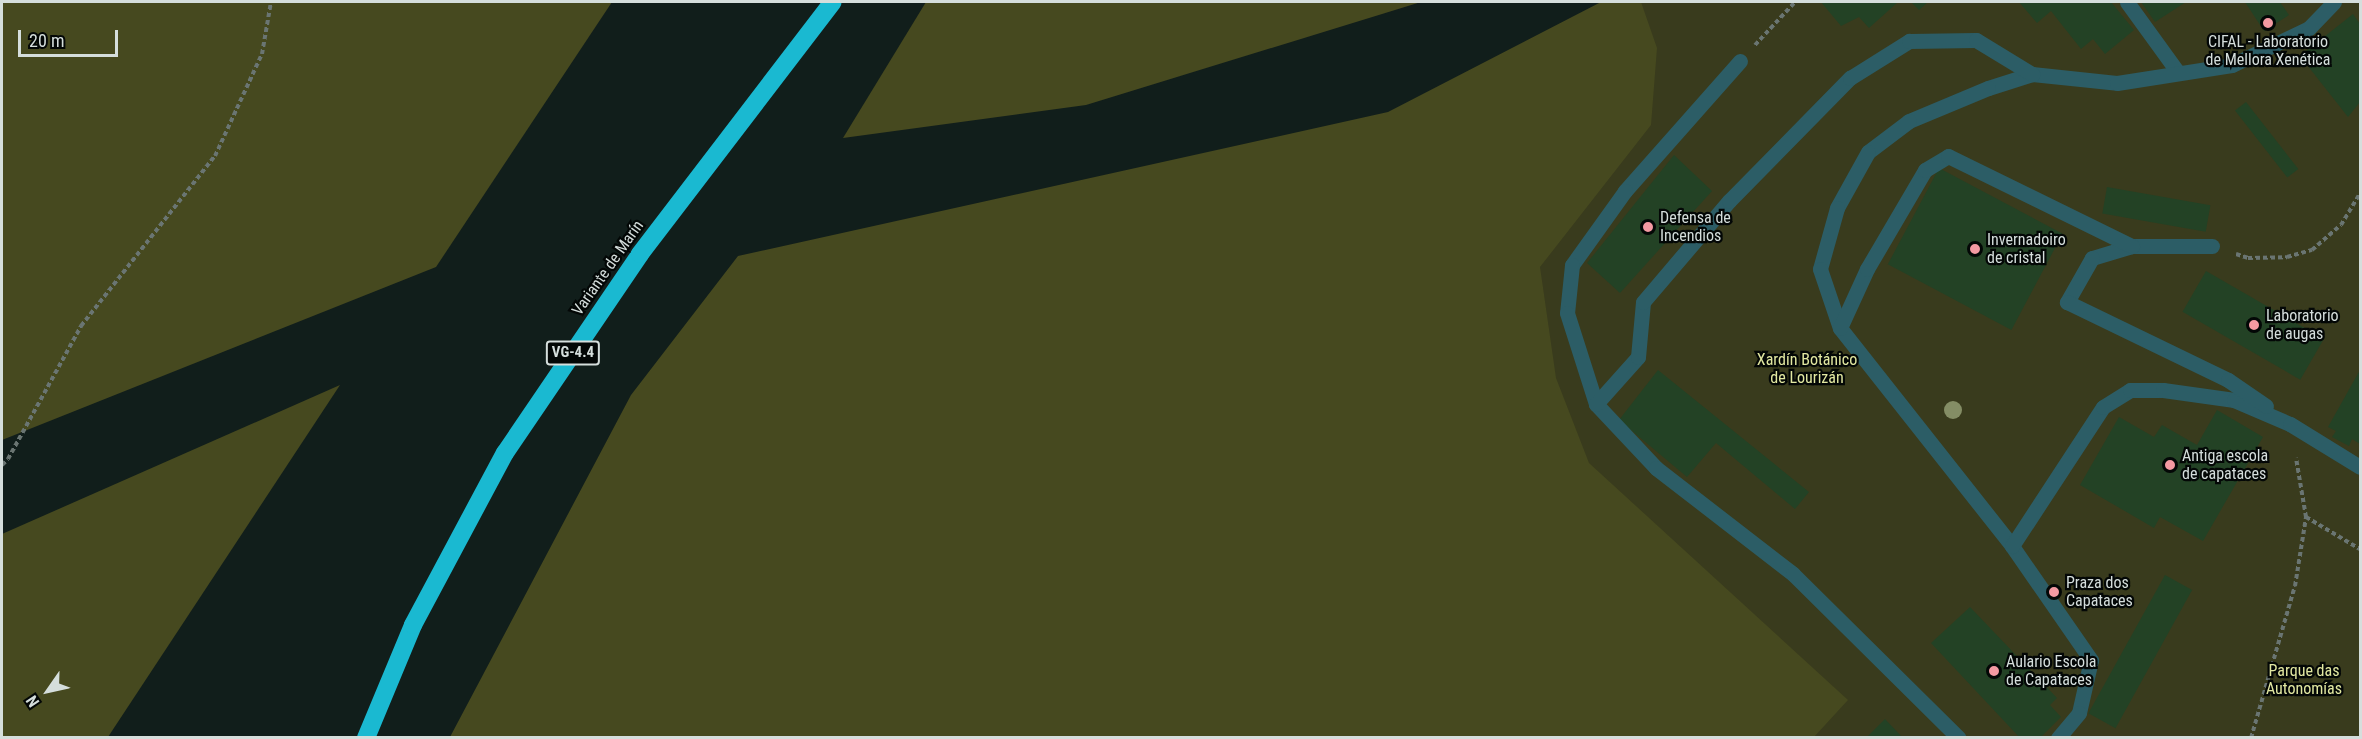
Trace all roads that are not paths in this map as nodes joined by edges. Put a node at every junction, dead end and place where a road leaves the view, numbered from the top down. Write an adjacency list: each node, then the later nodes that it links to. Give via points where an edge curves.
1 (833, 2): 14 (highway, Variante de Marín / VG-4.4, via 640,254 505,453 413,625)
2 (2127, 2): 5 (street)
3 (2334, 2): 5 (street, via 2309,28 2277,46 2232,65)
4 (1740, 61): 10 (street, via 1625,191 1572,265 1567,313)
5 (2177, 71): 6 (street, via 2117,83)
6 (2032, 74): 9 (street, via 1909,122 1868,152 1836,208 1820,269); 10 (street, via 1976,40 1909,41 1850,78 1729,201 1643,302 1638,357)
7 (2132, 246): 8 (street); 9 (street, via 1948,156 1925,170 1867,269); 11 (street, via 2092,258 2067,302 2228,380)
8 (2212, 246)
9 (1840, 328): 13 (street)
10 (1596, 404): 15 (street, via 1656,468 1793,574)
11 (2290, 424): 12 (street); 13 (street, via 2234,400 2163,390 2130,390 2103,407)
12 (2361, 467)
13 (2012, 546): 16 (street, via 2091,660 2079,714)
14 (366, 738)
15 (1959, 738)
16 (2058, 738)

